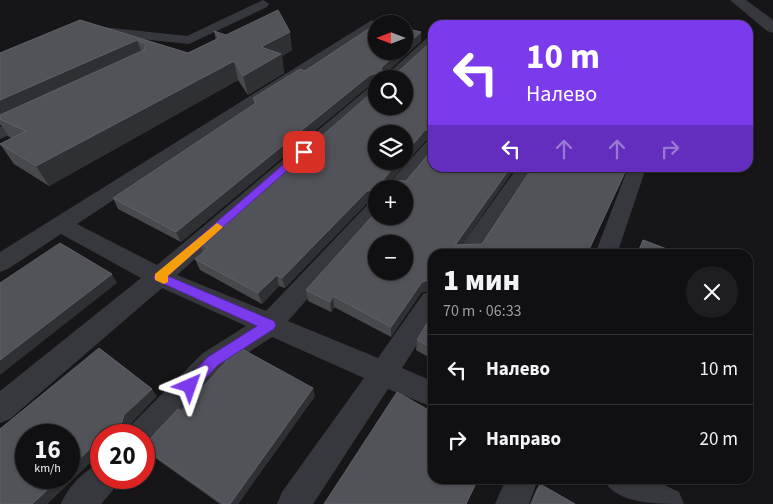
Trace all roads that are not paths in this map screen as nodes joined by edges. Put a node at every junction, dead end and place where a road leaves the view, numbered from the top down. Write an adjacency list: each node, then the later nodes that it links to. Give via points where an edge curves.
1 (737, 0): 4 (street)
2 (263, 4): 5 (lane, via 189,40 88,30)
3 (368, 27): 16 (lane)
4 (773, 28)
5 (79, 33)
6 (428, 44): 7 (lane)
7 (398, 70)
8 (368, 96): 20 (lane)
9 (51, 109): 10 (lane)
10 (0, 134)
11 (428, 151): 14 (lane)
12 (523, 172): 17 (lane)
13 (636, 172): 18 (lane)
14 (402, 180)
15 (368, 217): 22 (lane)
16 (59, 224): 19 (lane); 20 (lane)
17 (469, 249)
18 (608, 249)
19 (0, 263)
20 (159, 277): 22 (lane); 25 (lane)
21 (428, 307): 23 (lane)
22 (269, 325): 23 (lane); 26 (lane, via 213,361)
23 (381, 374): 24 (lane); 31 (lane)
24 (428, 392)
25 (0, 408)
26 (153, 424)
27 (520, 484): 32 (lane)
28 (629, 484): 33 (lane)
29 (92, 489): 30 (lane)
30 (78, 504)
31 (294, 504)
32 (512, 504)
33 (667, 504)

